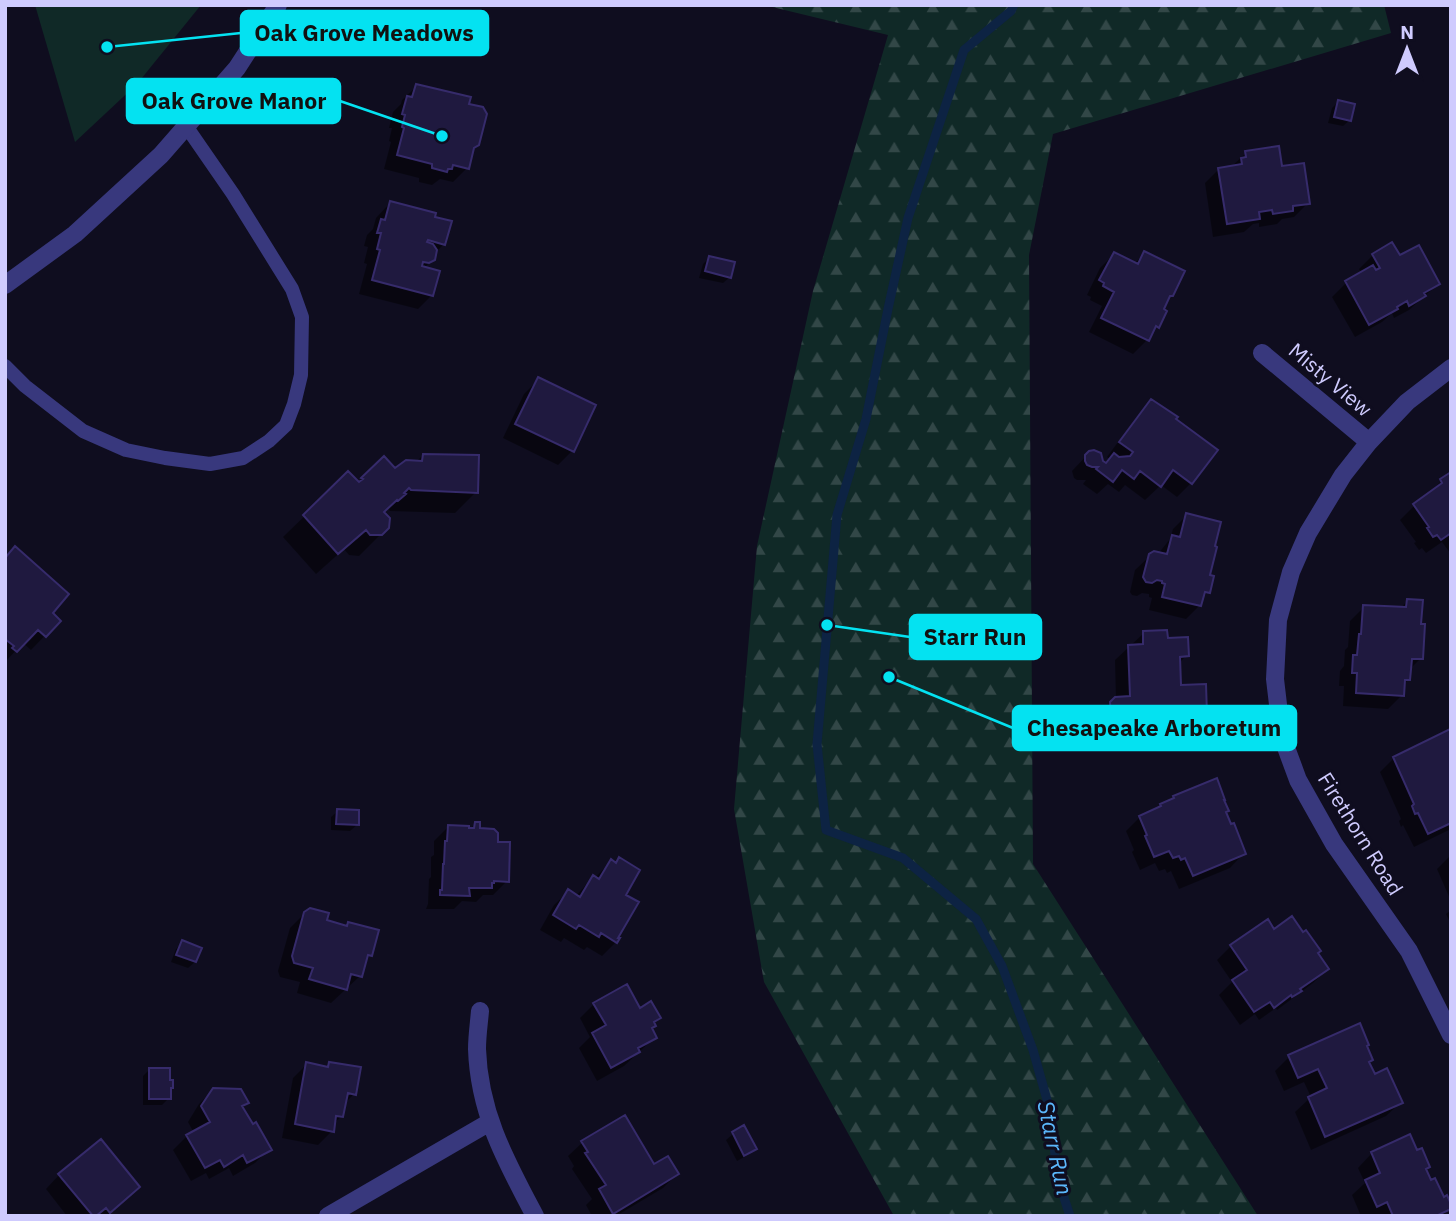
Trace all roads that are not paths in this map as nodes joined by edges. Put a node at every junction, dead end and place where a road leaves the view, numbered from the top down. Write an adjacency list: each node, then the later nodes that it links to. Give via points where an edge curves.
1 (278, 5): 2 (street, via 237,68)
2 (186, 126): 3 (street, via 75,234); 5 (lane, via 266,246 299,308 301,376 286,425 243,458 210,464 152,456 83,431)
3 (5, 285)
4 (1262, 353): 7 (street, Misty View)
5 (5, 366)
6 (1451, 368): 7 (street, Firethorn Road, via 1407,402)
7 (1369, 442): 9 (street, Firethorn Road, via 1308,533 1292,572 1278,620 1275,679 1279,713 1298,780 1334,844 1409,951)
8 (480, 1011): 10 (street, via 477,1048)
9 (1451, 1035)
10 (490, 1122): 11 (street); 12 (street)
11 (328, 1216)
12 (535, 1216)

